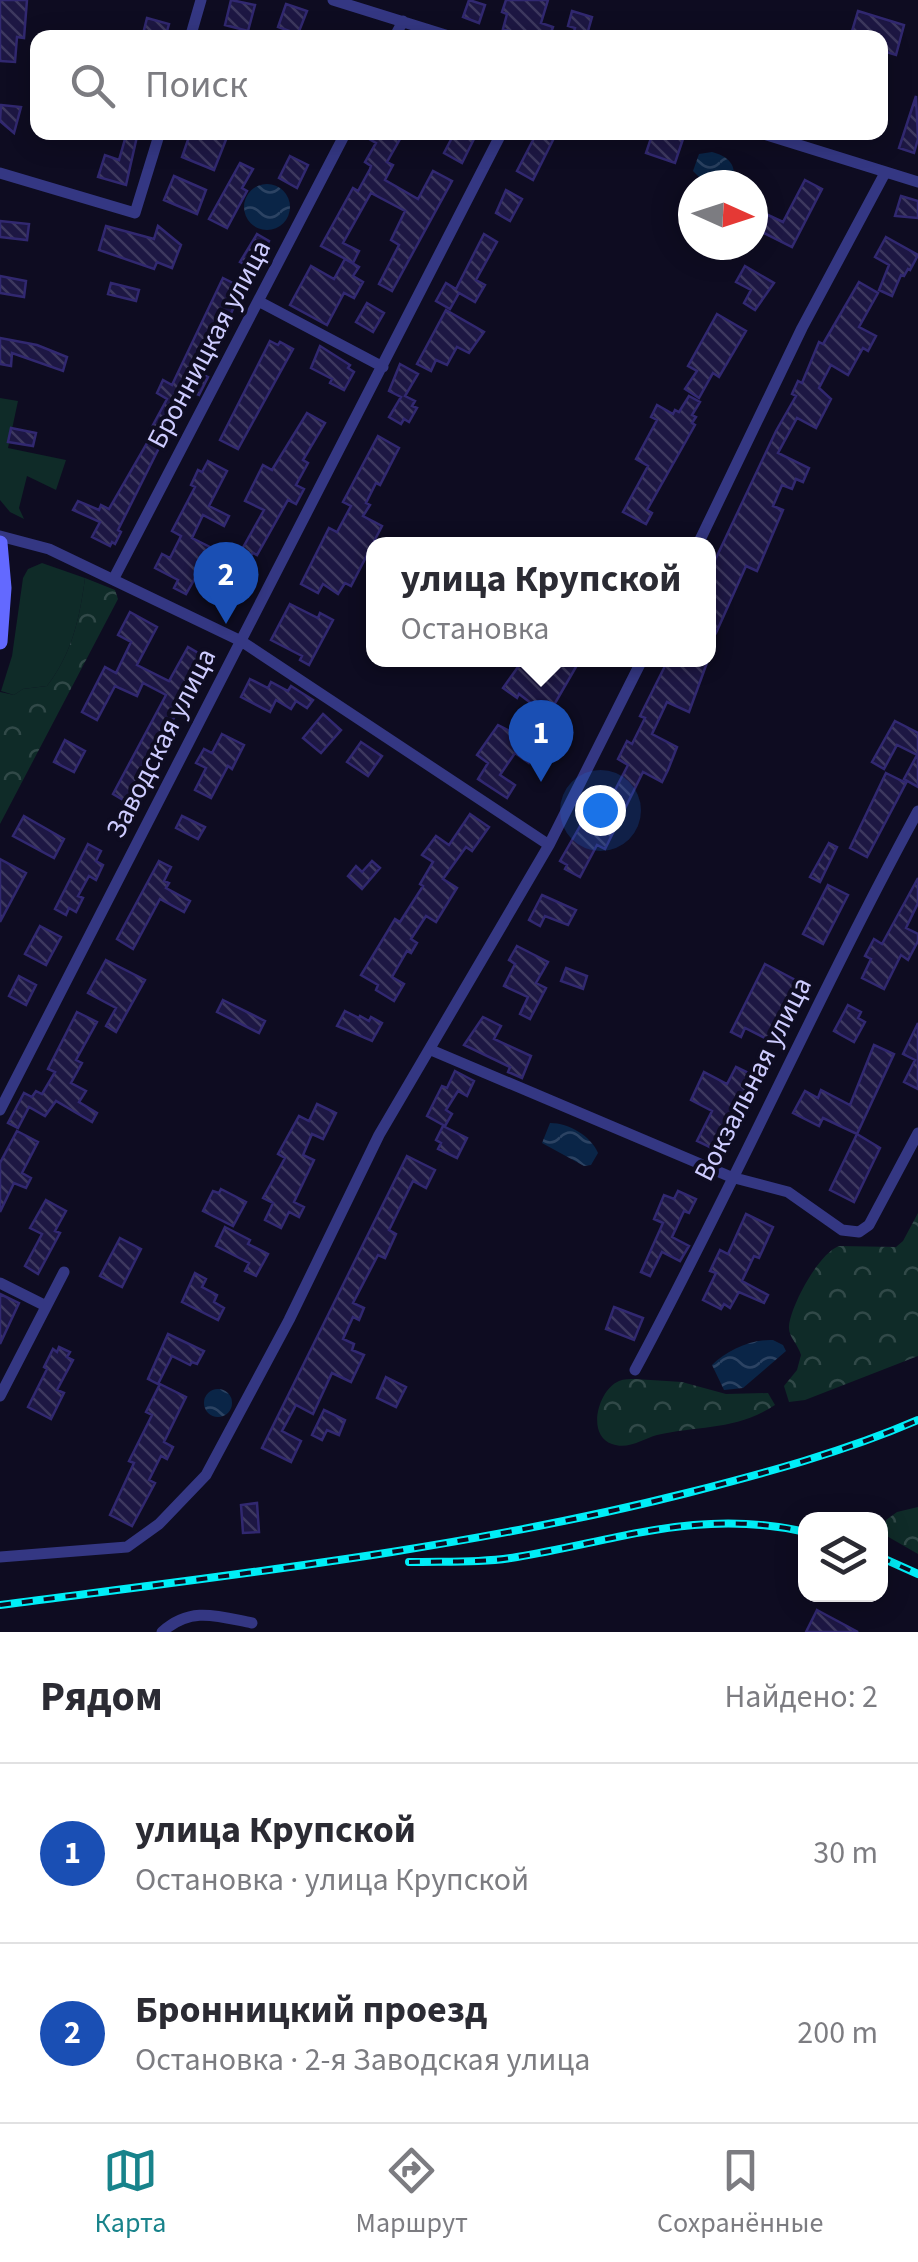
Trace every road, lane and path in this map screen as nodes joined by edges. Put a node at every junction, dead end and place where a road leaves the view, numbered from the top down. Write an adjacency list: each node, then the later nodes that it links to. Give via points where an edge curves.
1 (201, 0): 4 (street)
2 (333, 0): 3 (street)
3 (403, 21): 5 (street); 6 (street)
4 (192, 30)
5 (398, 30)
6 (431, 30)
7 (158, 140): 12 (street, via 135,213)
8 (342, 140): 14 (street, Бронницкая улица)
9 (498, 140): 15 (street, Заводская улица)
10 (783, 140): 11 (street)
11 (885, 172): 13 (street); 16 (street)
12 (0, 173)
13 (918, 182)
14 (260, 302): 15 (street); 18 (street, Бронницкая улица)
15 (383, 368): 19 (street, Заводская улица)
16 (701, 537)
17 (0, 539): 18 (street, via 49,549); 20 (main road)
18 (114, 578): 19 (street)
19 (242, 641): 23 (street); 25 (street, Заводская улица)
20 (0, 642)
21 (638, 667): 23 (street)
22 (918, 811): 27 (street, Вокзальная улица)
23 (549, 845): 24 (street)
24 (431, 1050): 27 (street); 33 (street, via 378,1135 206,1475 127,1547)
25 (0, 1110)
26 (918, 1133): 27 (street, via 869,1225 859,1232 842,1230 788,1192)
27 (731, 1177): 31 (street, Вокзальная улица)
28 (64, 1272): 30 (street)
29 (0, 1283): 30 (street)
30 (46, 1306): 32 (street)
31 (634, 1370)
32 (0, 1396)
33 (0, 1556)
34 (252, 1623): 35 (street, via 210,1614 178,1617)
35 (162, 1632)

